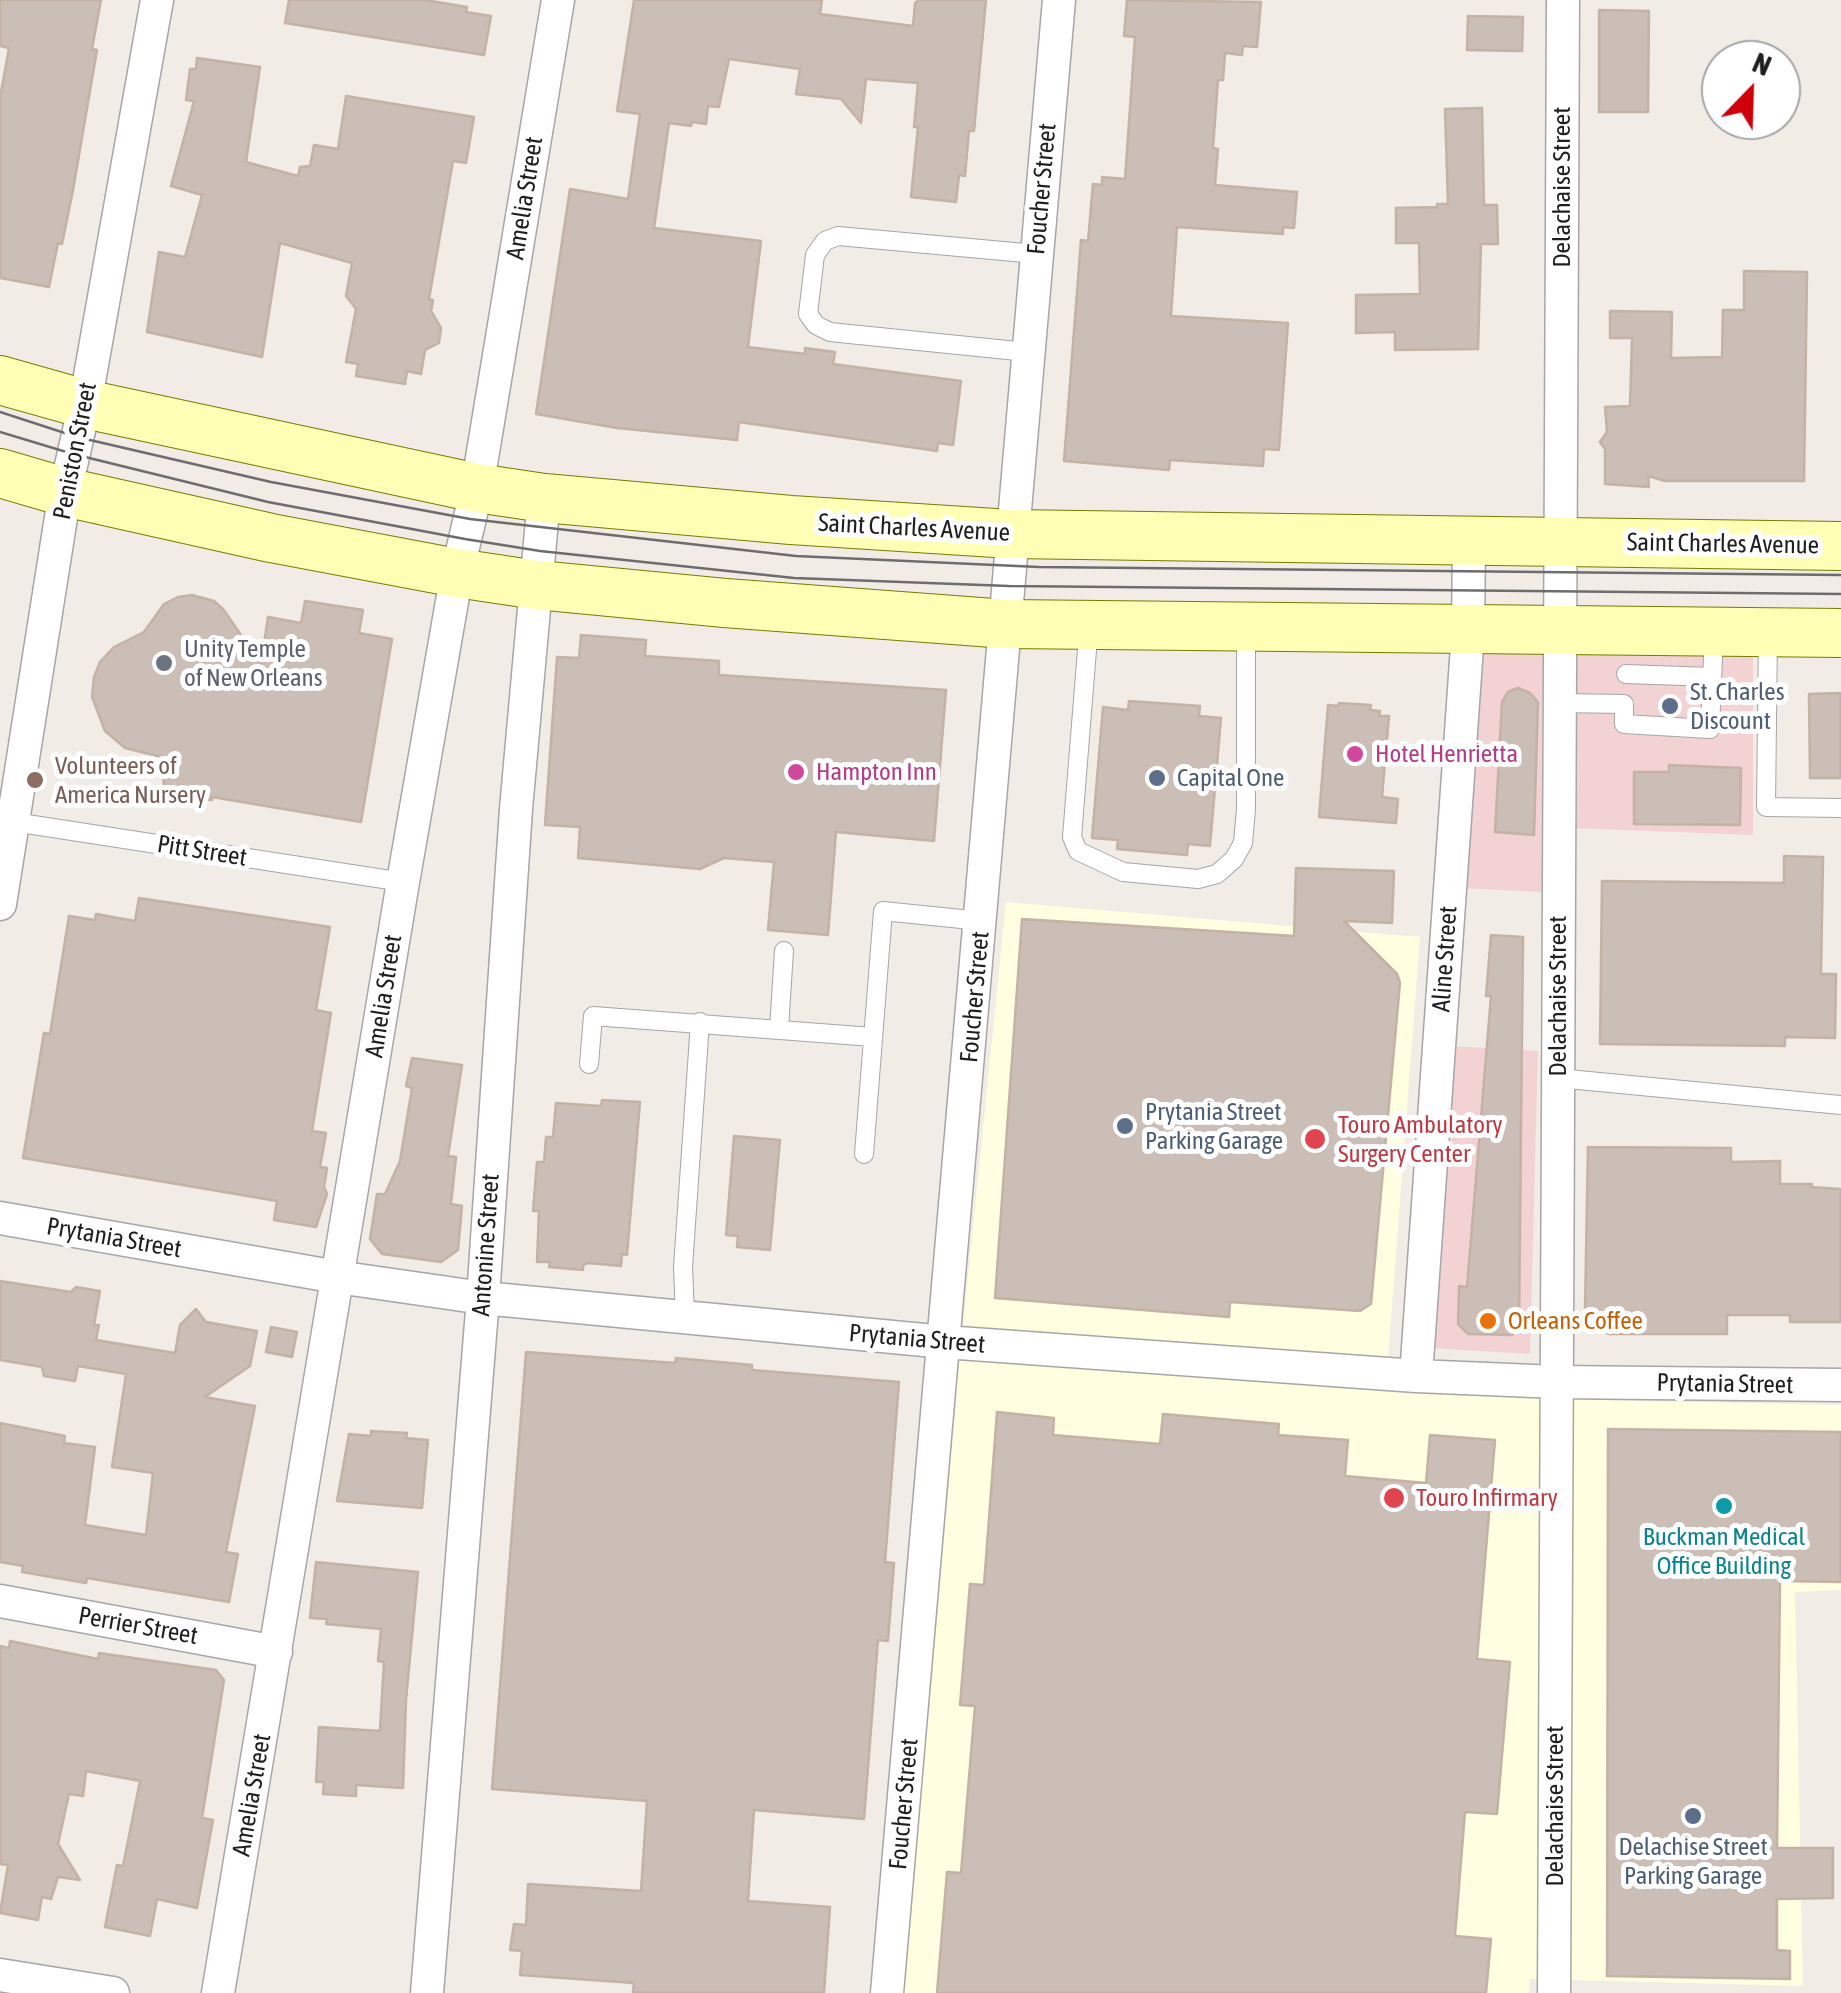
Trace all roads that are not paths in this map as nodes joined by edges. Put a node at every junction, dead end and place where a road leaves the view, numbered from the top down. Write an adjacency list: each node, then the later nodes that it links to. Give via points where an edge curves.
1 (157, 0): 8 (street, Peniston Street)
2 (558, 0): 10 (street, Amelia Street)
3 (1059, 0): 5 (street, Foucher Street)
4 (1564, 0): 15 (street, Delachaise Street)
5 (1036, 254): 6 (street, Foucher Street); 6 (lane, via 838,236 815,254 808,314 830,332)
6 (1027, 352): 13 (street, Foucher Street)
7 (0, 380): 8 (main road, Saint Charles Avenue)
8 (85, 404): 10 (main road, Saint Charles Avenue); 11 (street, Peniston Street)
9 (0, 473): 11 (main road)
10 (477, 488): 12 (main road, Saint Charles Avenue); 17 (street, Amelia Street)
11 (65, 492): 17 (main road); 31 (street, Peniston Street)
12 (544, 498): 13 (main road, Saint Charles Avenue); 18 (street, Antonine Street)
13 (1011, 534): 14 (main road, Saint Charles Avenue); 19 (street, Foucher Street)
14 (1469, 542): 15 (main road, Saint Charles Avenue); 22 (street, Aline Street)
15 (1560, 542): 16 (main road, Saint Charles Avenue); 23 (street, Delachaise Street)
16 (1841, 546)
17 (456, 573): 18 (main road); 32 (street, Amelia Street)
18 (537, 585): 19 (main road); 45 (street, Antonine Street)
19 (1007, 624): 20 (main road); 34 (street, Foucher Street)
20 (1089, 625): 21 (main road); 21 (lane, via 1072,837 1078,851 1123,872 1198,878 1217,874 1243,844)
21 (1246, 628): 22 (main road)
22 (1468, 632): 23 (main road); 48 (street, Aline Street)
23 (1558, 632): 26 (main road); 28 (street, Delachaise Street)
24 (1768, 633): 25 (main road); 27 (main road); 30 (lane, via 1766,807)
25 (1841, 634)
26 (1626, 654): 27 (main road); 29 (lane)
27 (1714, 655): 29 (lane, via 1710,729 1624,724)
28 (1558, 702): 29 (lane); 40 (street, Delachaise Street)
29 (1624, 704)
30 (1841, 808)
31 (7, 821): 32 (lane, Pitt Street); 33 (street, Peniston Street)
32 (403, 882): 44 (street, Amelia Street)
33 (0, 904)
34 (981, 921): 38 (lane, via 882,911); 47 (street, Foucher Street)
35 (784, 951): 37 (lane)
36 (700, 1022): 37 (lane); 39 (lane, via 593,1016); 46 (lane)
37 (779, 1029): 38 (lane)
38 (873, 1037): 42 (lane)
39 (589, 1064)
40 (1557, 1078): 41 (lane); 49 (street, Delachaise Street)
41 (1841, 1105)
42 (864, 1154)
43 (0, 1218): 44 (street, Prytania Street)
44 (337, 1277): 45 (street, Prytania Street); 52 (street, Amelia Street)
45 (483, 1298): 46 (street, Prytania Street); 56 (street, Antonine Street)
46 (685, 1318): 47 (street, Prytania Street)
47 (945, 1342): 48 (street, Prytania Street); 57 (street, Foucher Street)
48 (1416, 1376): 49 (street, Prytania Street)
49 (1557, 1382): 50 (street, Prytania Street); 58 (street, Delachaise Street)
50 (1841, 1385)
51 (0, 1601): 52 (street, Perrier Street)
52 (276, 1652): 55 (street, Amelia Street)
53 (0, 1975): 54 (street)
54 (112, 1993)
55 (218, 1993)
56 (427, 1993)
57 (887, 1993)
58 (1554, 1993)

